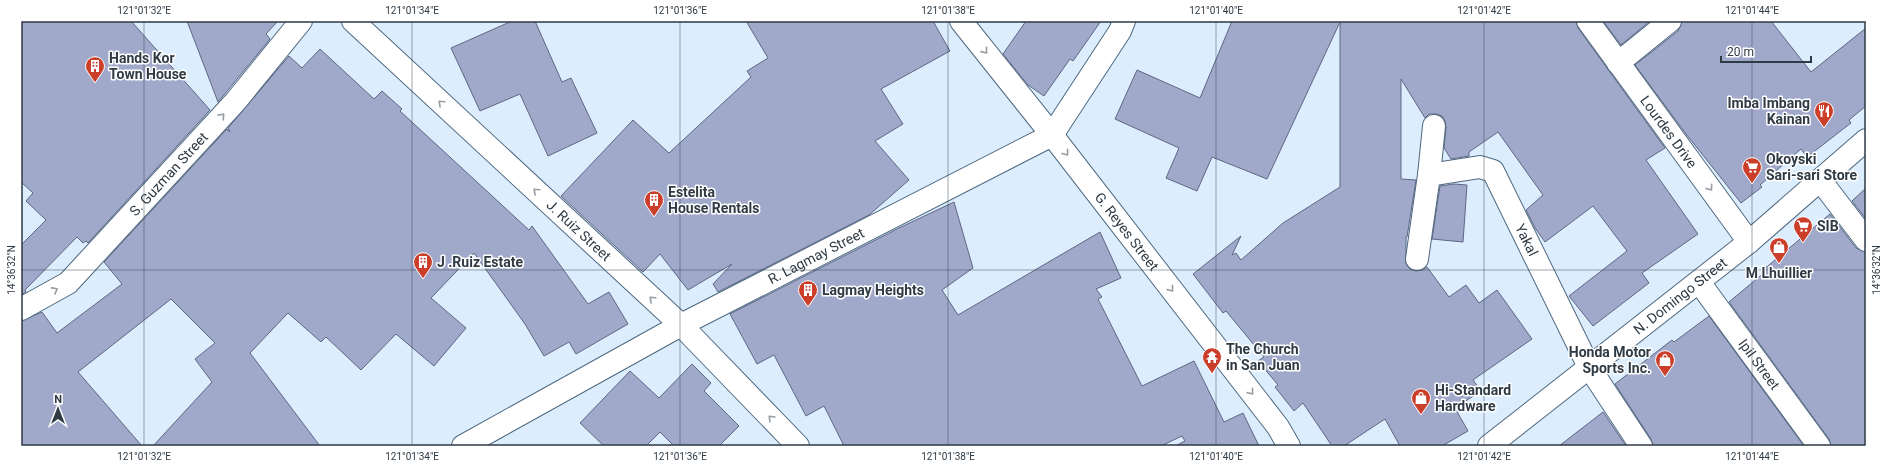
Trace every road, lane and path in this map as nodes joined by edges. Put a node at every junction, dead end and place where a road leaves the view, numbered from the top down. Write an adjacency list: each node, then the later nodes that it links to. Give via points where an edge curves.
1 (301, 21): 17 (street, S. Guzman Street, one-way to 1, via 68,283 235,102)
2 (353, 21): 18 (street, J. Ruiz Street, one-way to 2)
3 (961, 21): 9 (street, G. Reyes Street, one-way to 9)
4 (1124, 21): 9 (street, R. Lagmay Street)
5 (1588, 21): 7 (street, Lourdes Drive)
6 (1670, 21): 7 (street)
7 (1618, 63): 14 (street, Lourdes Drive, one-way to 14)
8 (1434, 126): 11 (street)
9 (1052, 135): 18 (street, R. Lagmay Street); 22 (street, G. Reyes Street, one-way to 22, via 1278,427)
10 (1866, 140): 12 (street, N. Domingo Street)
11 (1429, 175): 15 (street); 19 (street, Yakal, via 1480,167 1493,171)
12 (1820, 180): 13 (street); 14 (street, N. Domingo Street)
13 (1866, 240)
14 (1749, 242): 16 (street, N. Domingo Street)
15 (1417, 259)
16 (1699, 282): 19 (street, N. Domingo Street); 25 (street, Ipil Street)
17 (21, 309)
18 (681, 325): 20 (street, R. Lagmay Street); 21 (street, J. Ruiz Street, one-way to 18)
19 (1589, 367): 23 (street, N. Domingo Street); 24 (street, Yakal)
20 (463, 446)
21 (798, 446)
22 (1289, 446)
23 (1489, 446)
24 (1641, 446)
25 (1819, 446)

